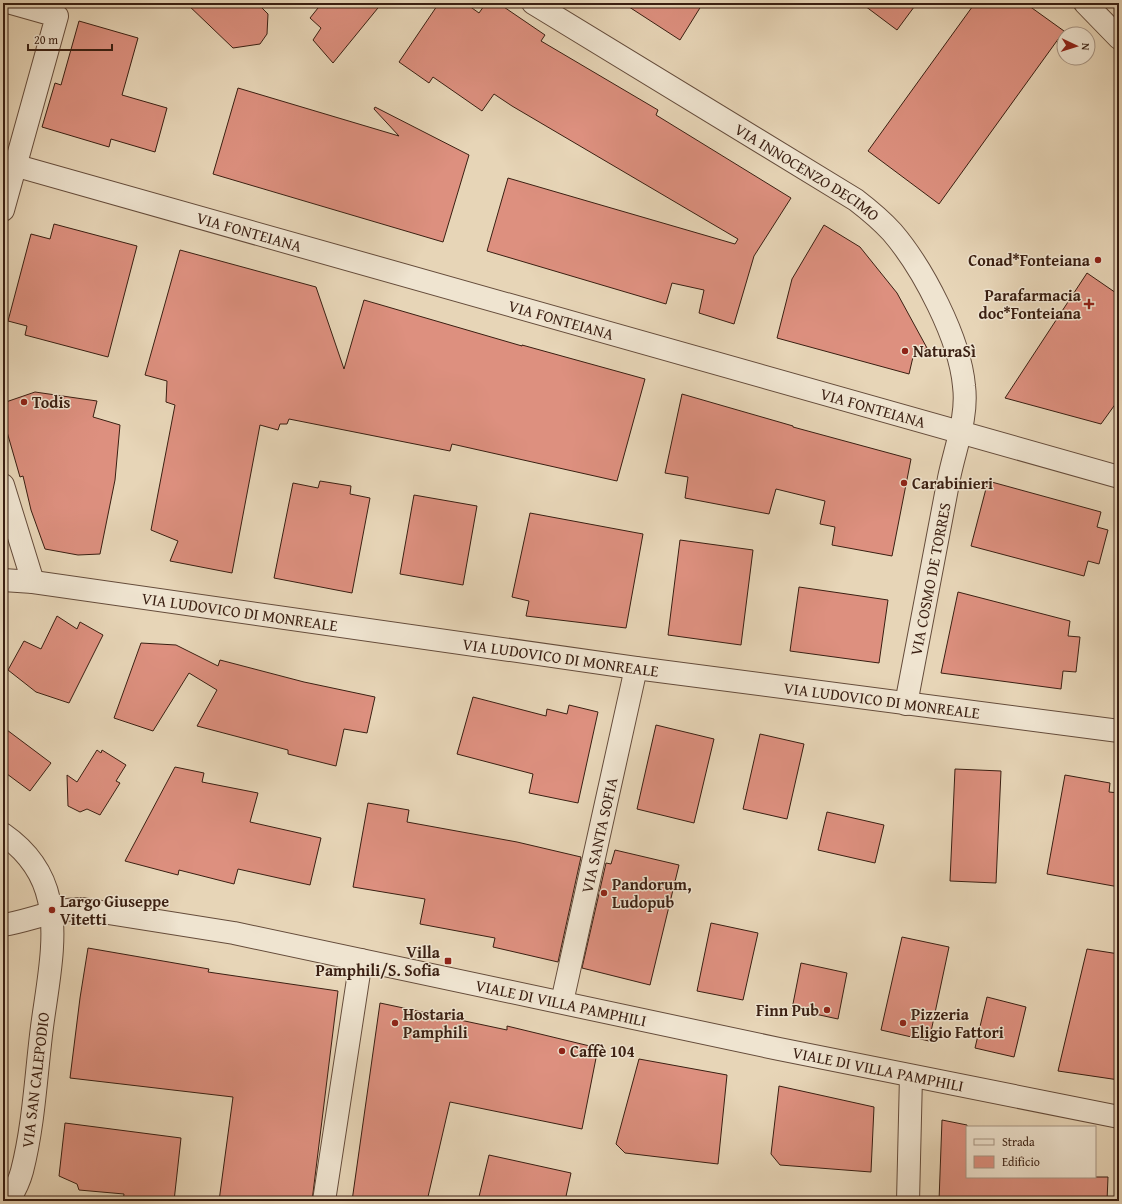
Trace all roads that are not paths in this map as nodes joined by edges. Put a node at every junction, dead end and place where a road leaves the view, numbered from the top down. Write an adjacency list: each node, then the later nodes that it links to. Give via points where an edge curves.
1 (11, 3): 4 (street)
2 (534, 3): 8 (street, VIA INNOCENZO DECIMO, via 827,181 878,217 918,270 936,301 948,330 956,351 964,387 965,410)
3 (1085, 3): 5 (street)
4 (59, 9): 6 (street)
5 (1119, 38)
6 (9, 164): 7 (street); 8 (street, VIA FONTEIANA)
7 (3, 210)
8 (960, 432): 9 (street, VIA FONTEIANA); 14 (street, VIA COSMO DE TORRES, via 951,467)
9 (1119, 477)
10 (3, 485): 12 (street)
11 (3, 580): 12 (street, VIA LUDOVICO DI MONREALE)
12 (33, 582): 13 (street, VIA LUDOVICO DI MONREALE)
13 (636, 668): 14 (street, VIA LUDOVICO DI MONREALE); 20 (street, VIA SANTA SOFIA)
14 (906, 704): 15 (street, VIA LUDOVICO DI MONREALE)
15 (1119, 731)
16 (6, 836): 17 (street, via 21,849 38,871 46,887)
17 (52, 913): 18 (street, VIALE DI VILLA PAMPHILI, via 28,921); 19 (street, VIALE DI VILLA PAMPHILI, via 75,909 118,914 234,933); 23 (street, VIA SAN CALEPODIO, via 51,955 29,1136 22,1172)
18 (3, 925)
19 (361, 960): 20 (street, VIALE DI VILLA PAMPHILI); 24 (street)
20 (562, 1002): 21 (street, VIALE DI VILLA PAMPHILI)
21 (911, 1076): 22 (street, VIALE DI VILLA PAMPHILI); 25 (street)
22 (1119, 1117)
23 (8, 1201)
24 (324, 1201)
25 (908, 1201)

